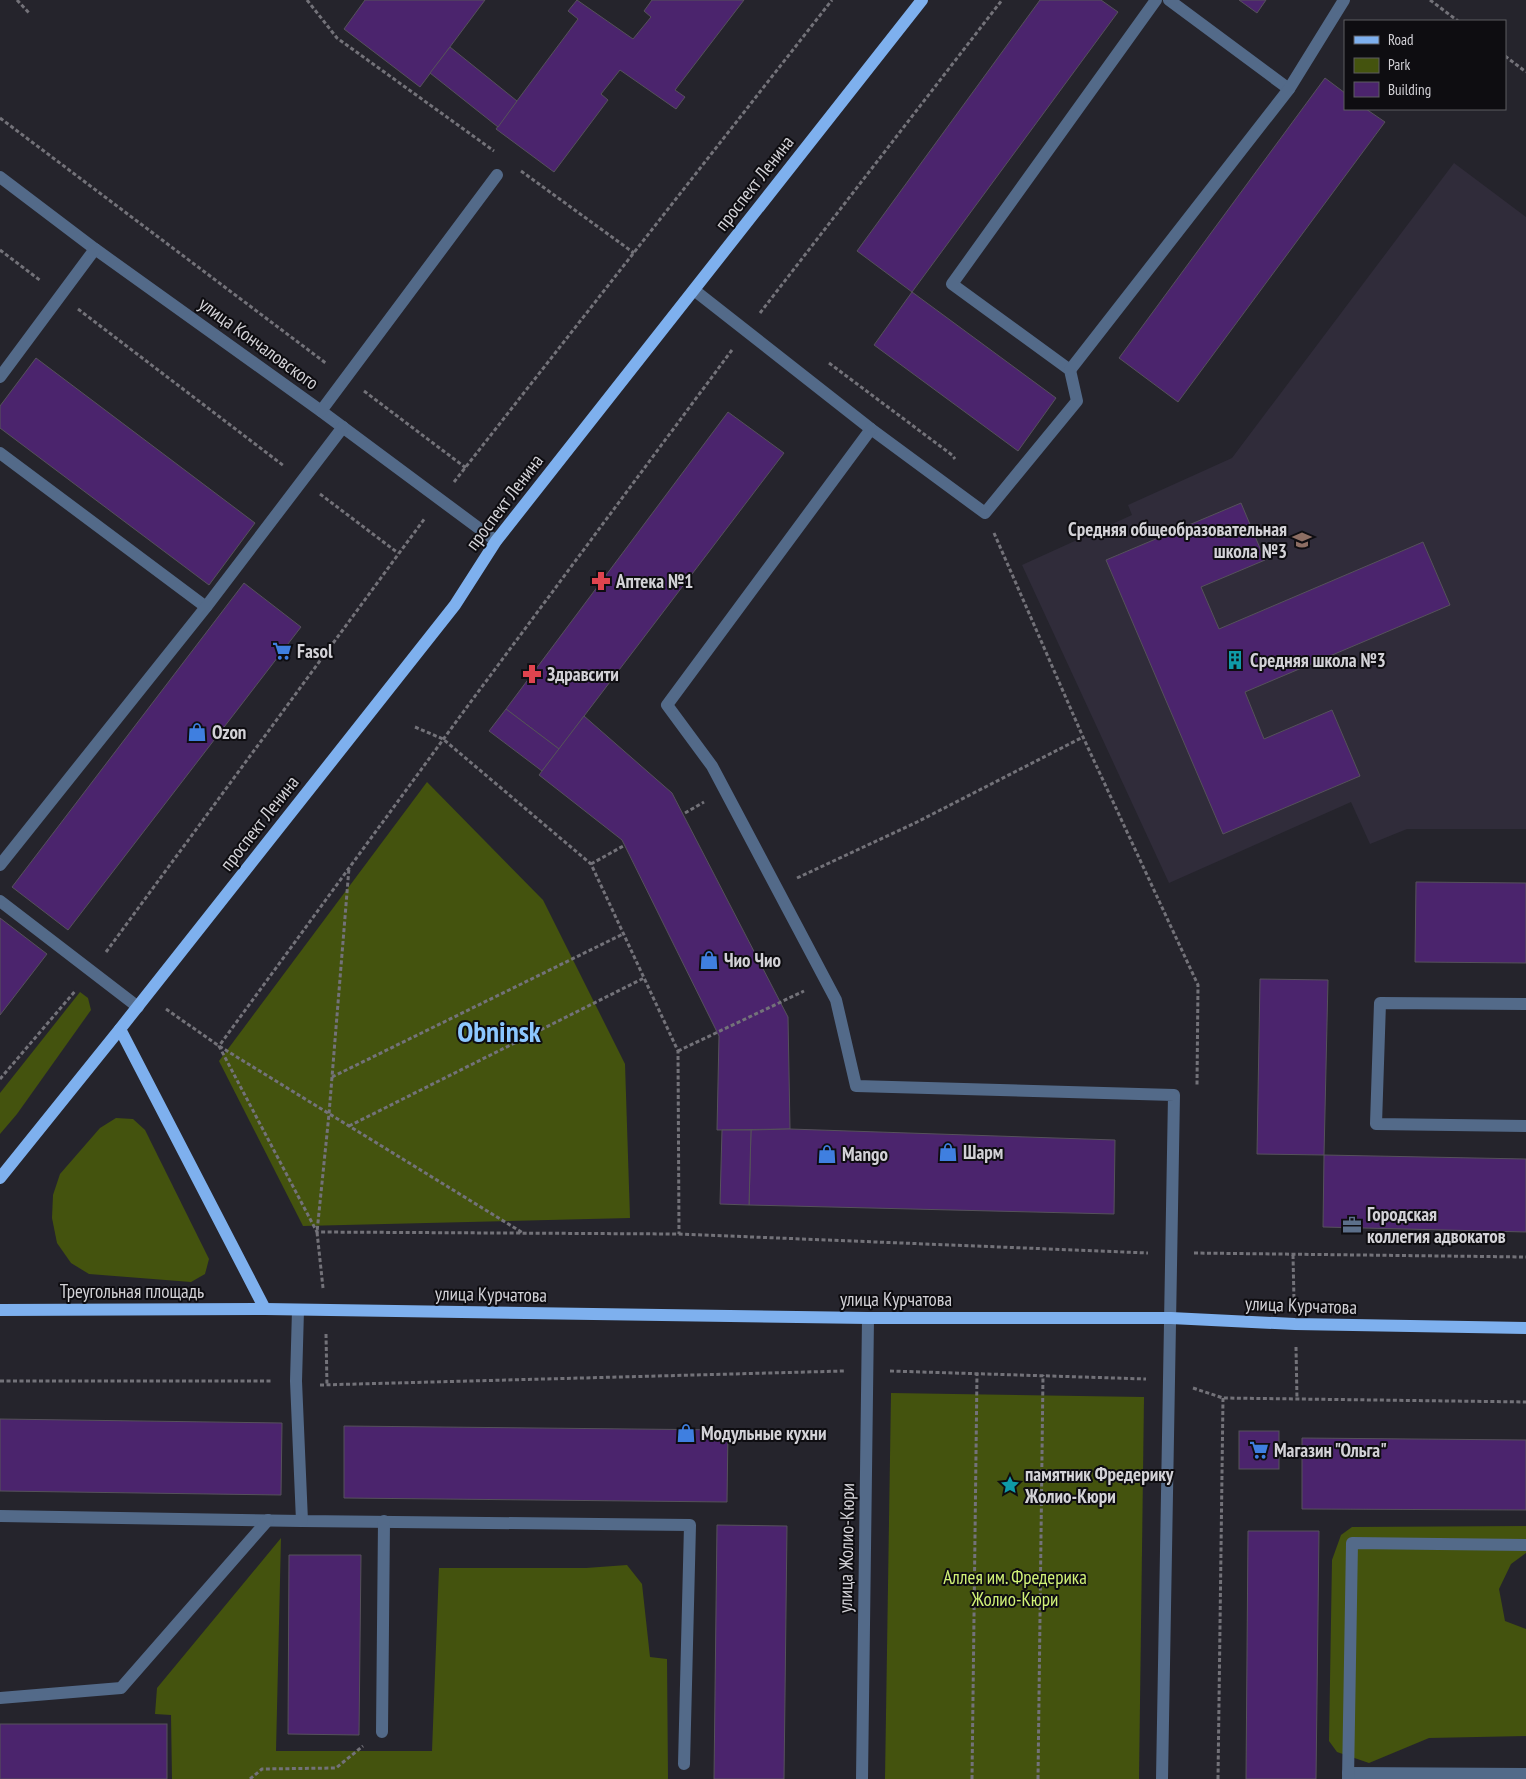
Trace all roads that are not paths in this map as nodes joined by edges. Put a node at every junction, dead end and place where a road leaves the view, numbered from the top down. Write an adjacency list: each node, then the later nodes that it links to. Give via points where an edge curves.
1 (922, 0): 9 (main road, проспект Ленина)
2 (1156, 0): 10 (street, via 952,284)
3 (1169, 0): 5 (street)
4 (1344, 0): 5 (street)
5 (1289, 90): 10 (street)
6 (498, 175): 12 (street)
7 (0, 177): 8 (street, улица Кончаловского)
8 (95, 249): 11 (street); 12 (street, улица Кончаловского)
9 (694, 290): 14 (street); 16 (main road, проспект Ленина)
10 (1070, 370): 14 (street, via 1077,401 985,513)
11 (0, 377)
12 (321, 411): 13 (street, улица Кончаловского)
13 (343, 427): 16 (street, улица Кончаловского); 17 (street)
14 (870, 429): 30 (street, via 666,705 712,766 836,1000 856,1086 1174,1095)
15 (0, 453): 17 (street)
16 (496, 541): 22 (main road, проспект Ленина, via 455,605)
17 (206, 607): 18 (street)
18 (4, 850): 19 (street)
19 (0, 865)
20 (0, 901): 22 (street)
21 (1526, 1004): 24 (street, via 1380,1003 1376,1124)
22 (138, 1007): 23 (main road, проспект Ленина)
23 (120, 1030): 25 (main road); 26 (main road)
24 (1526, 1126)
25 (0, 1178)
26 (265, 1309): 27 (main road, Треугольная площадь); 28 (main road, улица Курчатова)
27 (0, 1310)
28 (298, 1310): 29 (main road, улица Курчатова); 34 (street, via 296,1381)
29 (868, 1318): 30 (main road, улица Курчатова); 42 (street, улица Жолио-Кюри)
30 (1171, 1318): 31 (main road, улица Курчатова, via 1295,1324); 43 (street)
31 (1526, 1328)
32 (0, 1516): 33 (street)
33 (268, 1520): 34 (street); 37 (street, via 121,1688)
34 (302, 1521): 35 (street)
35 (384, 1521): 38 (street); 39 (street, via 690,1525)
36 (1526, 1546): 41 (street, via 1352,1543)
37 (0, 1698)
38 (382, 1732)
39 (684, 1764)
40 (1526, 1774): 41 (street)
41 (1348, 1776)
42 (862, 1779)
43 (1162, 1779)

